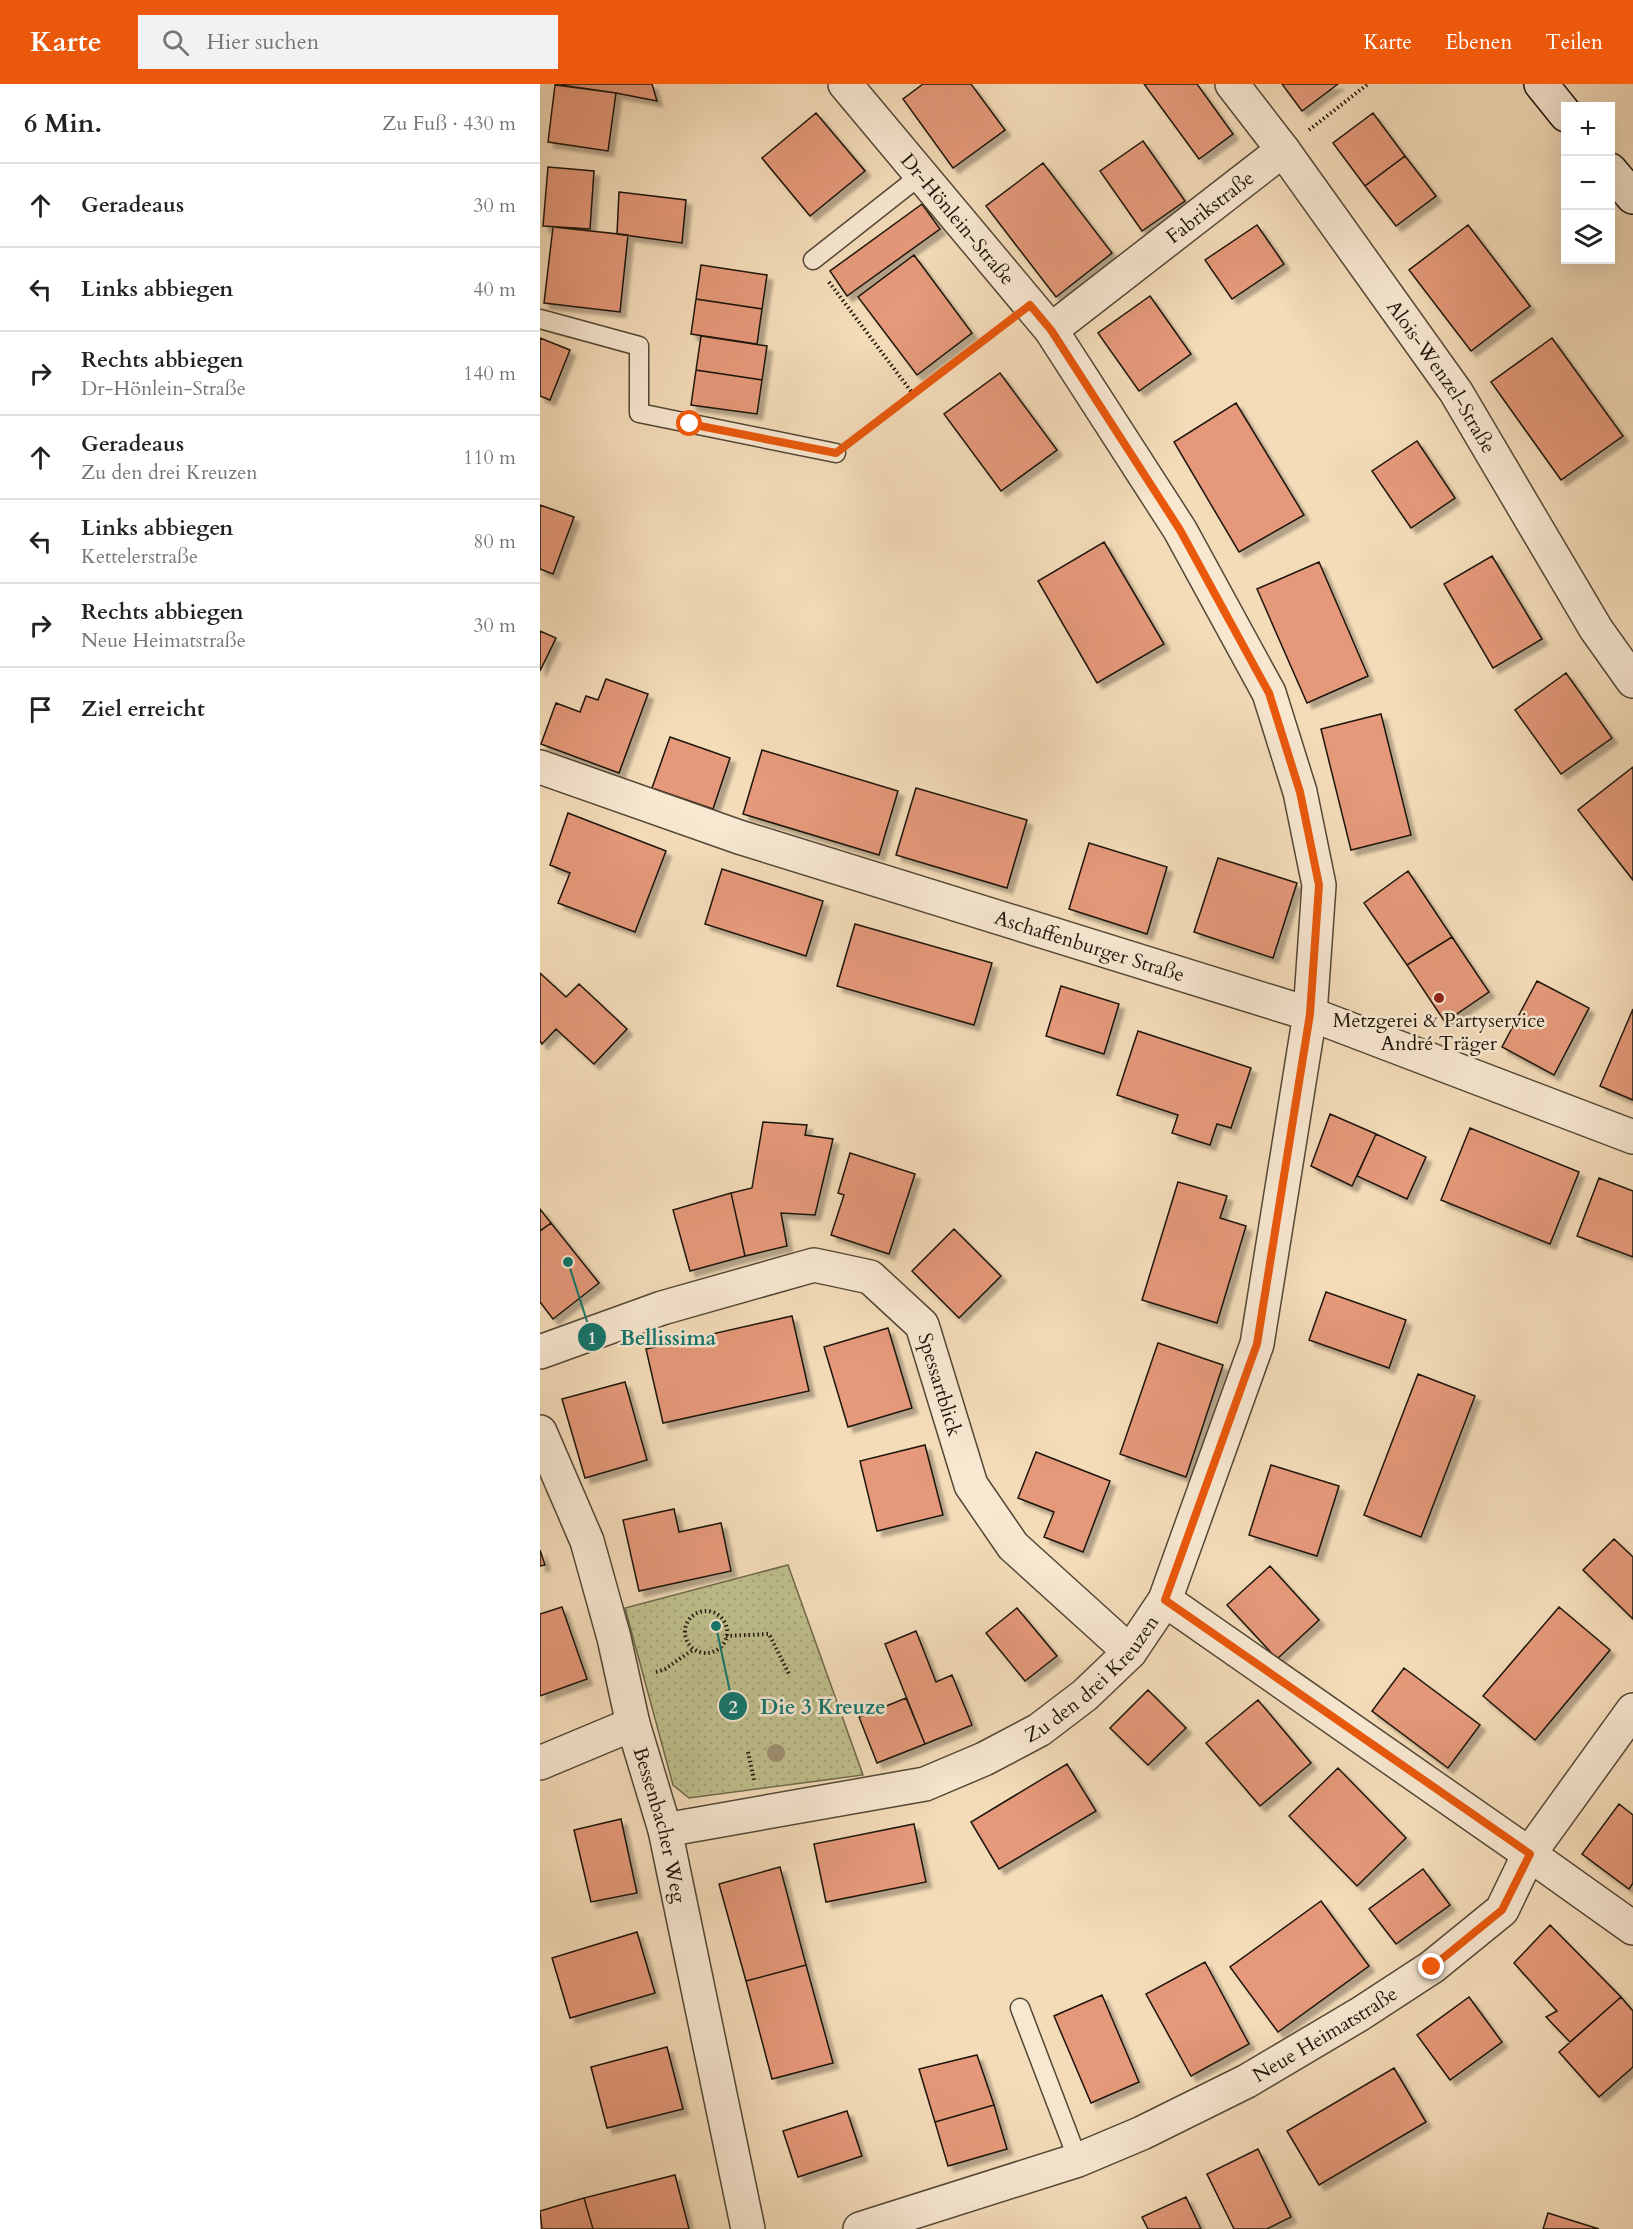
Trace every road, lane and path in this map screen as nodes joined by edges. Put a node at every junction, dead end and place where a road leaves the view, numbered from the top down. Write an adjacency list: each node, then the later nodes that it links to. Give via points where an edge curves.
1 (844, 84): 7 (street, Dr-Hönlein-Straße)
2 (1232, 84): 6 (street, Alois-Wenzel-Straße)
3 (1368, 84): 6 (path)
4 (1541, 84): 5 (street)
5 (1561, 109)
6 (1283, 150): 13 (street, Fabrikstraße); 16 (street, Alois-Wenzel-Straße, via 1456,392 1596,629)
7 (921, 175): 10 (lane); 11 (street, Dr-Hönlein-Straße)
8 (1615, 175): 9 (street)
9 (1633, 197)
10 (813, 260): 14 (path)
11 (1030, 305): 13 (street, Dr-Hönlein-Straße); 14 (path)
12 (540, 319): 15 (lane, via 639,346 639,413)
13 (1051, 330): 18 (street, Dr-Hönlein-Straße, via 1180,530 1269,693 1300,792 1319,885)
14 (913, 394): 15 (path)
15 (836, 453)
16 (1633, 681)
17 (540, 767): 18 (street, Aschaffenburger Straße, via 739,837)
18 (1310, 1014): 19 (street, Aschaffenburger Straße); 22 (street, Zu den drei Kreuzen, via 1257,1344)
19 (1633, 1137)
20 (540, 1352): 25 (street, Spessartblick, via 662,1308 814,1265 870,1277 922,1325 971,1485 1013,1546)
21 (540, 1432): 29 (street, Bessenbacher Weg, via 587,1541)
22 (1165, 1600): 25 (street, Zu den drei Kreuzen); 32 (street)
23 (726, 1636): 24 (path, via 714,1651); 24 (path, via 721,1617 702,1611 690,1618 685,1631); 27 (path, via 769,1634)
24 (694, 1649): 26 (path)
25 (1130, 1652): 31 (street, Zu den drei Kreuzen, via 1085,1695 1039,1730 984,1760 925,1784)
26 (665, 1669)
27 (790, 1676)
28 (1633, 1710): 32 (street, Neue Heimatstraße)
29 (633, 1724): 30 (street); 31 (street, Bessenbacher Weg)
30 (540, 1762)
31 (665, 1830): 36 (street, Bessenbacher Weg)
32 (1530, 1854): 33 (street); 35 (street, Neue Heimatstraße, via 1502,1910 1432,1967 1247,2081)
33 (1633, 1928)
34 (1020, 2008): 35 (lane)
35 (1078, 2160): 37 (street, Neue Heimatstraße)
36 (748, 2229)
37 (860, 2229)

